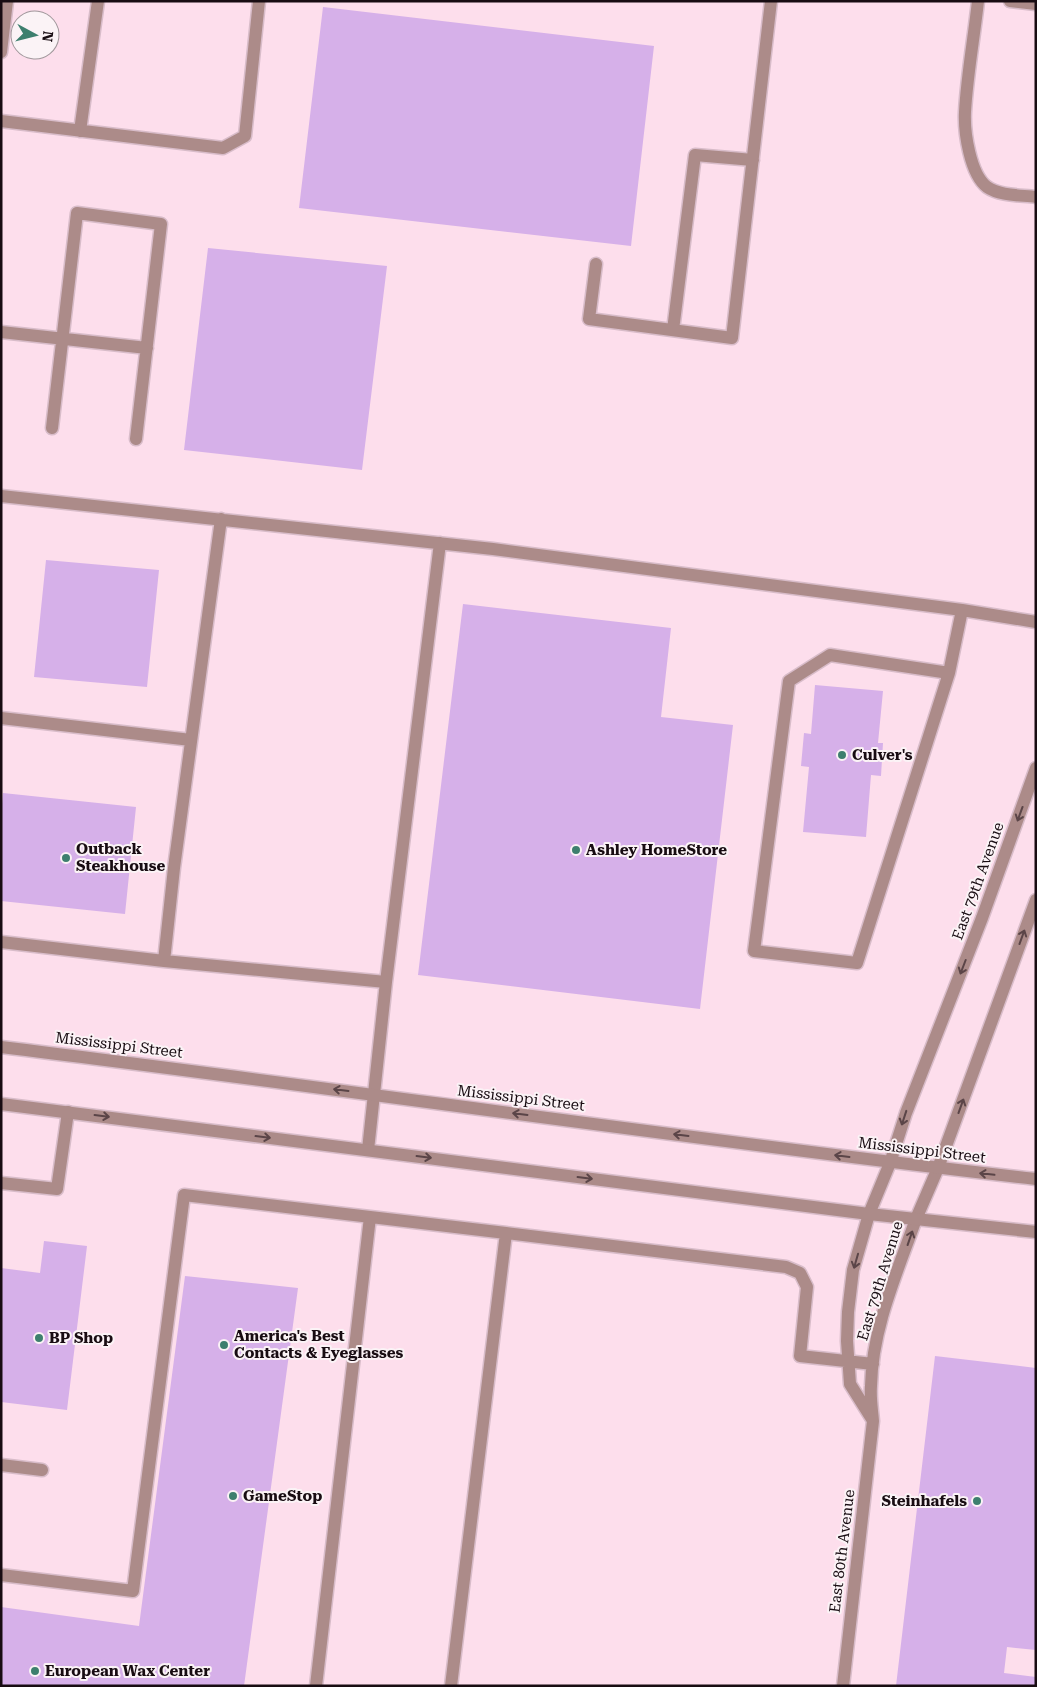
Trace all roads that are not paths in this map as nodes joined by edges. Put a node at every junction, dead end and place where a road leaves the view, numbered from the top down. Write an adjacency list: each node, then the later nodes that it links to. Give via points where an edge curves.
1 (7, 1): 8 (street)
2 (98, 1): 10 (street)
3 (259, 1): 10 (street, via 245,136 223,148)
4 (771, 1): 11 (street)
5 (978, 1): 12 (street, via 965,113 975,171 987,187 1006,194)
6 (1010, 1): 7 (street)
7 (1036, 4)
8 (1, 52)
9 (1, 121): 10 (street)
10 (80, 131)
11 (752, 160): 14 (street, via 695,154); 14 (street, via 732,338)
12 (1036, 197)
13 (596, 264): 14 (street, via 590,319)
14 (673, 330)
15 (1, 332): 16 (street)
16 (62, 339): 17 (street); 17 (street, via 76,213 161,224); 18 (street)
17 (147, 348): 19 (street)
18 (52, 428)
19 (136, 440)
20 (1, 496): 21 (street)
21 (221, 519): 22 (street); 27 (street)
22 (440, 543): 23 (street); 32 (street)
23 (962, 610): 24 (street); 25 (street)
24 (1036, 622)
25 (948, 673): 25 (street, via 830,655 789,681 754,951 857,963)
26 (1, 718): 27 (street)
27 (191, 740): 31 (street)
28 (1036, 768): 38 (street, East 79th Avenue, one-way to 38)
29 (1036, 900): 39 (street, East 79th Avenue, one-way to 29)
30 (1, 942): 31 (street)
31 (164, 961): 32 (street)
32 (386, 982): 34 (street)
33 (1, 1048): 34 (street, Mississippi Street, one-way to 33)
34 (375, 1095): 37 (street); 38 (street, Mississippi Street, one-way to 34)
35 (1, 1104): 36 (street)
36 (68, 1112): 37 (street, one-way to 37); 41 (street, via 57,1190)
37 (368, 1150): 42 (street, one-way to 42)
38 (890, 1162): 39 (street, Mississippi Street); 42 (street, East 79th Avenue)
39 (938, 1168): 40 (street, Mississippi Street, one-way to 39); 44 (street, East 79th Avenue)
40 (1036, 1179)
41 (1, 1183)
42 (869, 1214): 44 (street); 47 (street, East 79th Avenue, one-way to 47, via 853,1270 848,1312)
43 (370, 1217): 46 (street); 52 (street, via 184,1195 133,1591); 53 (street)
44 (916, 1220): 45 (street); 48 (street, East 79th Avenue, one-way to 44, via 885,1308)
45 (1036, 1232)
46 (506, 1233): 47 (street, via 786,1267 800,1273 807,1288 800,1356); 54 (street)
47 (849, 1362): 48 (street); 49 (street, East 79th Avenue, via 850,1384)
48 (873, 1364): 49 (street, East 79th Avenue)
49 (873, 1421): 55 (street, East 80th Avenue)
50 (1, 1465): 51 (street)
51 (42, 1470)
52 (1, 1575)
53 (316, 1686)
54 (450, 1686)
55 (843, 1686)

